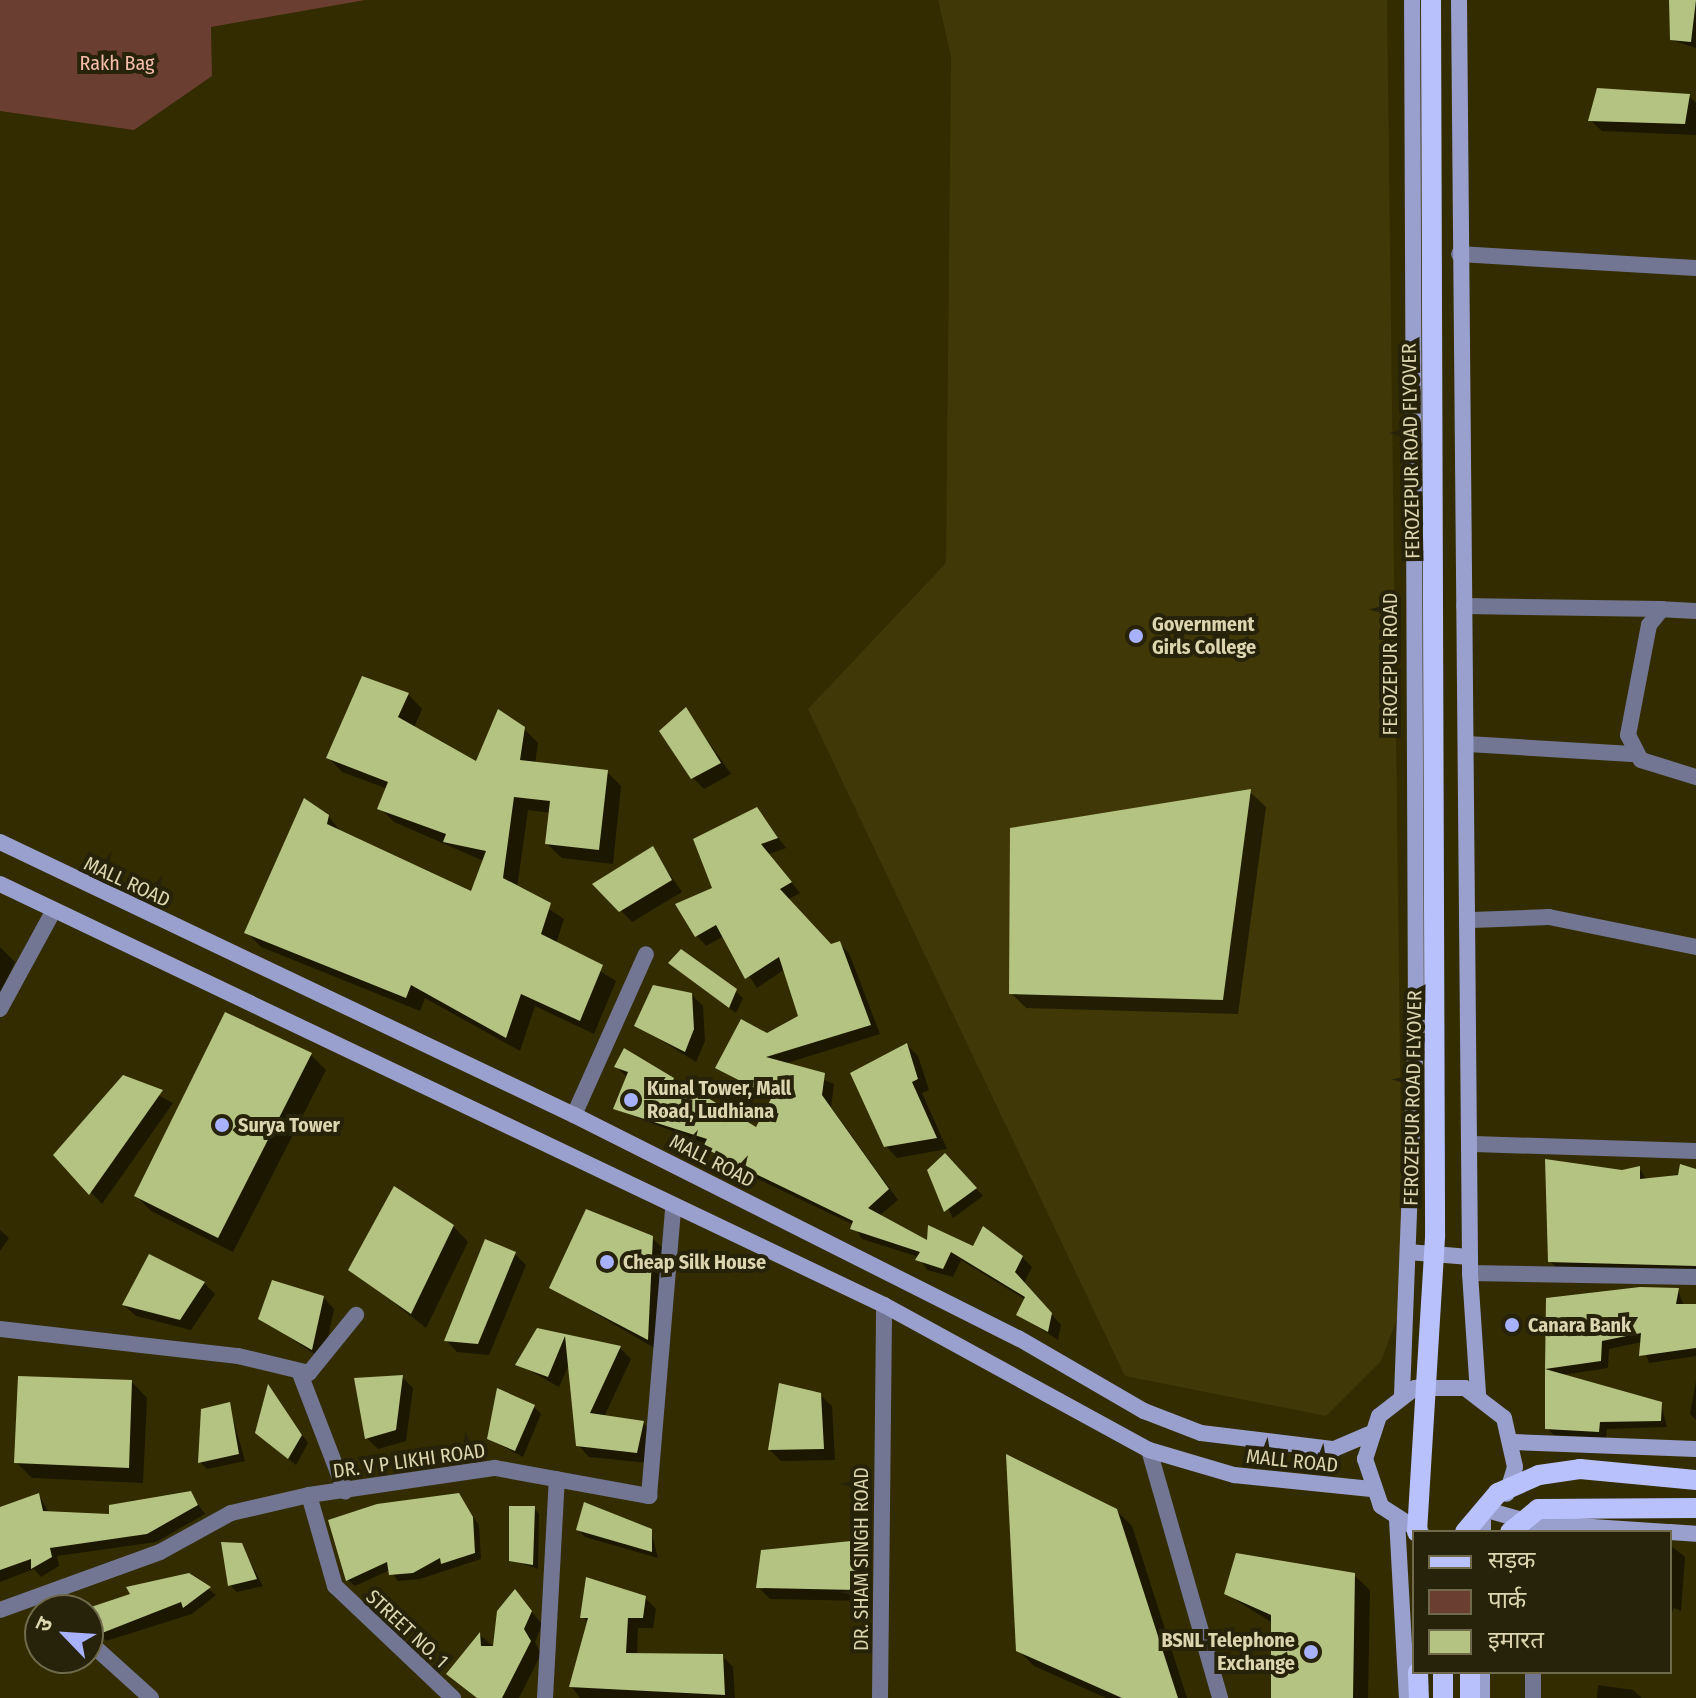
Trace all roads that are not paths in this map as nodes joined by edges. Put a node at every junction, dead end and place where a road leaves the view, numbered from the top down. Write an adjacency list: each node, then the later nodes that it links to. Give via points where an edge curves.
1 (1412, 0): 23 (main road, FEROZEPUR ROAD, via 1416,1029)
2 (1431, 0): 46 (main road, FEROZEPUR ROAD FLYOVER, bridge, via 1435,1236)
3 (1459, 0): 4 (main road)
4 (1459, 254): 5 (street); 6 (main road)
5 (1696, 268)
6 (1464, 606): 7 (street); 9 (main road)
7 (1662, 609): 8 (street); 10 (street, via 1649,625 1628,735)
8 (1696, 611)
9 (1468, 744): 10 (street); 15 (main road)
10 (1632, 754): 11 (street)
11 (1696, 777)
12 (0, 842): 19 (main road, MALL ROAD)
13 (0, 884): 14 (main road, MALL ROAD)
14 (54, 910): 18 (street); 22 (main road, MALL ROAD)
15 (1472, 920): 16 (street, via 1562,919); 20 (main road)
16 (1696, 947)
17 (646, 954): 19 (street)
18 (0, 1009)
19 (574, 1115): 32 (main road, MALL ROAD, via 1018,1338 1144,1411 1201,1433 1334,1449)
20 (1474, 1144): 21 (street); 24 (main road)
21 (1696, 1151)
22 (673, 1208): 26 (main road, MALL ROAD); 36 (street, DR. V P LIKHI ROAD, via 653,1491 641,1497)
23 (1408, 1252): 24 (main road); 30 (main road, FEROZEPUR ROAD)
24 (1470, 1265): 25 (street); 31 (main road)
25 (1696, 1277)
26 (884, 1305): 35 (main road, MALL ROAD); 65 (street, DR. SHAM SINGH ROAD)
27 (356, 1315): 29 (street, via 324,1362)
28 (0, 1329): 29 (street, via 238,1356)
29 (299, 1371): 39 (street)
30 (1402, 1395): 31 (main road, via 1440,1384); 32 (main road)
31 (1478, 1395): 33 (main road, via 1504,1418)
32 (1369, 1434): 38 (main road)
33 (1514, 1442): 34 (main road); 42 (main road, via 1508,1491)
34 (1696, 1449)
35 (1149, 1450): 38 (main road, MALL ROAD, via 1234,1475); 66 (street)
36 (557, 1479): 39 (street, DR. V P LIKHI ROAD, via 481,1468); 64 (street)
37 (1696, 1480): 42 (main road, bridge, via 1580,1469)
38 (1371, 1489): 43 (main road)
39 (345, 1491): 40 (street, DR. V P LIKHI ROAD)
40 (309, 1495): 53 (street, DR. V P LIKHI ROAD, via 212,1520 160,1552); 63 (street, STREET NO. 1, via 335,1586)
41 (1696, 1508): 44 (main road)
42 (1489, 1514): 44 (main road); 47 (main road); 48 (main road, bridge)
43 (1397, 1520): 45 (main road); 67 (main road)
44 (1534, 1521): 49 (main road, bridge); 50 (main road)
45 (1415, 1530)
46 (1419, 1530)
47 (1460, 1530)
48 (1468, 1530)
49 (1514, 1530)
50 (1644, 1530)
51 (1672, 1532): 52 (main road)
52 (1696, 1534)
53 (51, 1594)
54 (24, 1603): 55 (street, DR. V P LIKHI ROAD)
55 (0, 1610)
56 (104, 1655): 62 (street)
57 (1418, 1674): 68 (main road)
58 (1443, 1674): 69 (main road)
59 (1470, 1674): 70 (main road)
60 (1482, 1674): 71 (main road)
61 (1533, 1674): 72 (street)
62 (151, 1698)
63 (453, 1698)
64 (545, 1698)
65 (880, 1698)
66 (1220, 1698)
67 (1407, 1698)
68 (1419, 1698)
69 (1443, 1698)
70 (1470, 1698)
71 (1482, 1698)
72 (1533, 1698)

